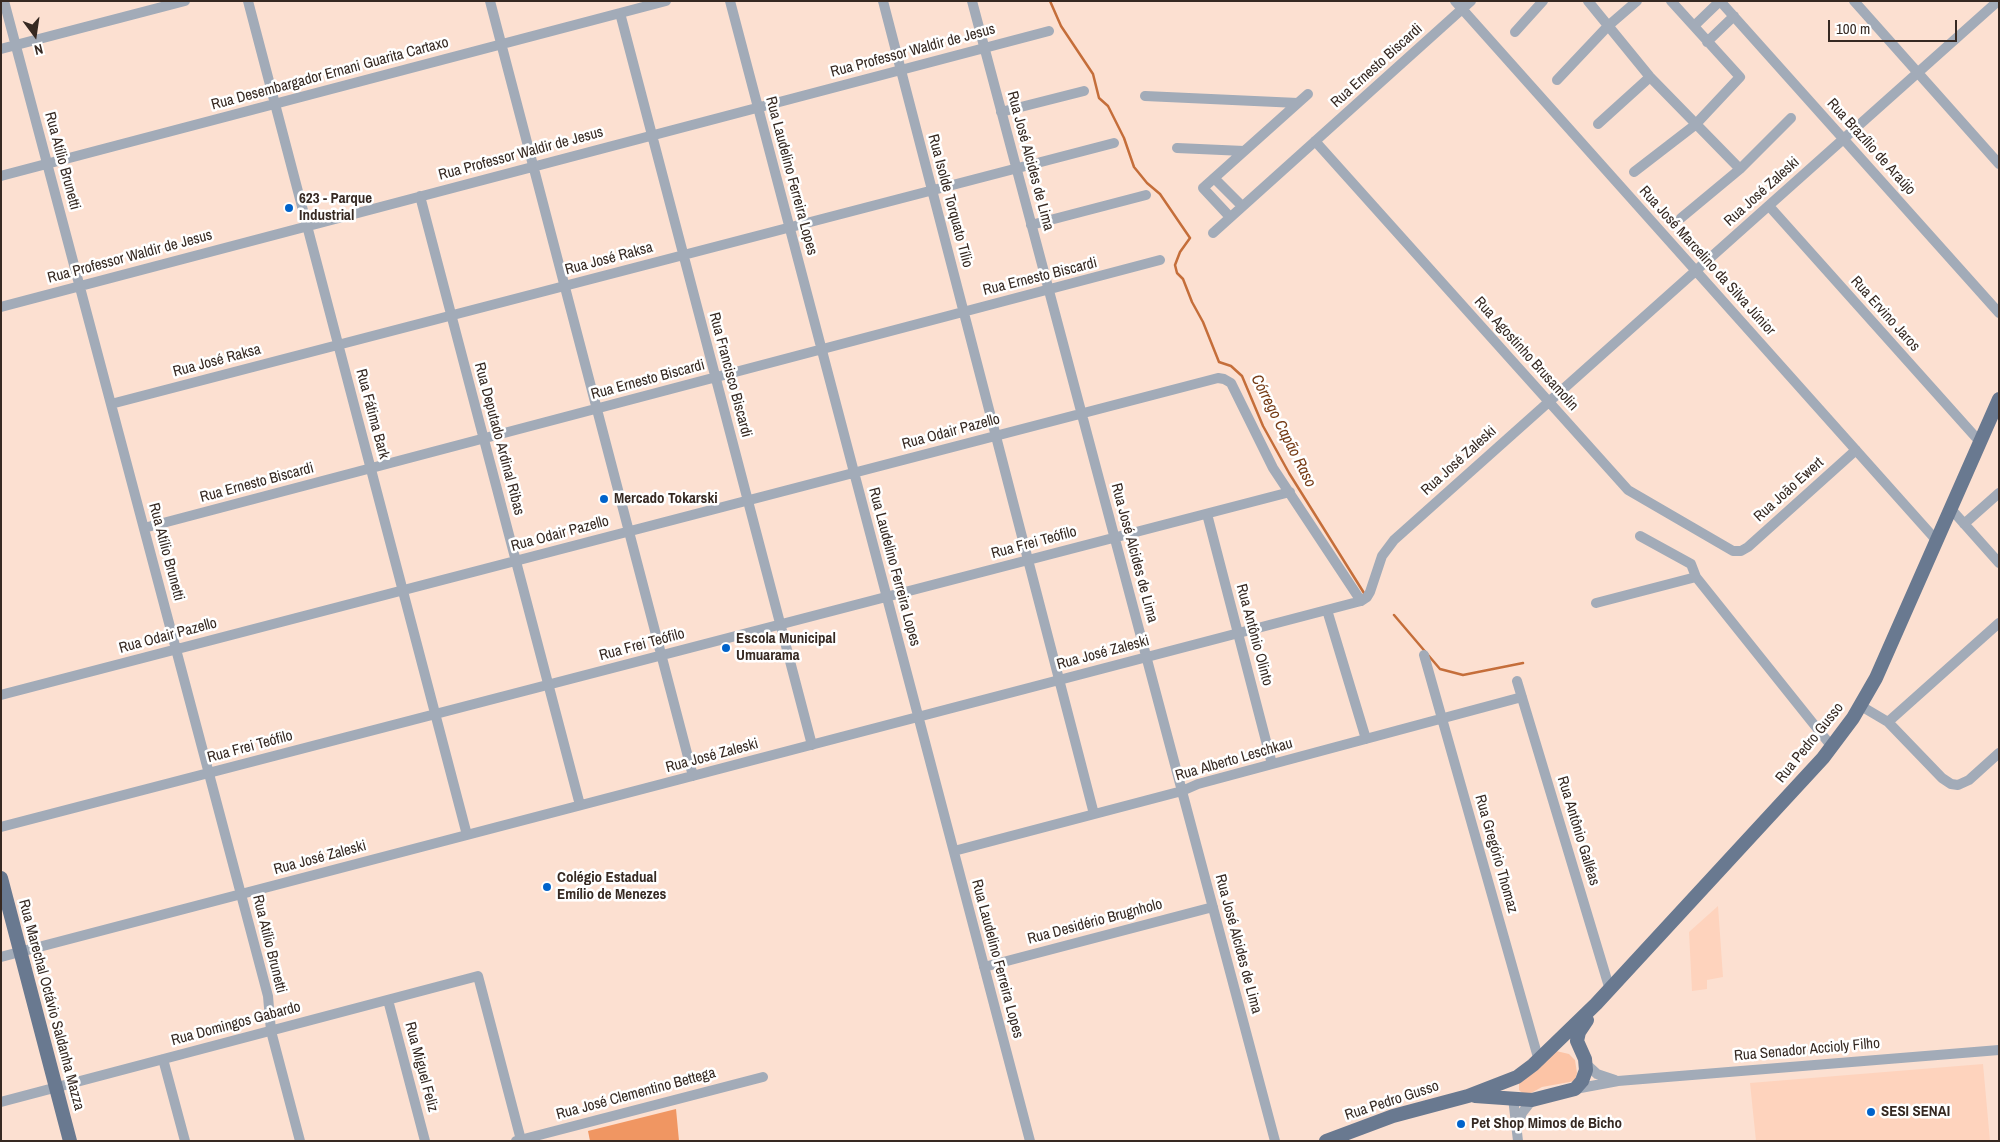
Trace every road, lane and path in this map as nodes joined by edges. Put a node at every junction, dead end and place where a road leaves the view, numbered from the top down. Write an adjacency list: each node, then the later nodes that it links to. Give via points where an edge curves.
1 (4, 1): 27 (street, Rua Atílio Brunetti)
2 (185, 1): 27 (street)
3 (248, 1): 38 (street, Rua Fátima Bark)
4 (490, 1): 26 (street)
5 (666, 1): 19 (street, Rua Desembargador Ernani Guarita Cartaxo)
6 (730, 1): 39 (street, Rua Laudelino Ferreira Lopes)
7 (883, 1): 30 (street, Rua Isolde Torquato Tílio)
8 (972, 1): 28 (street, Rua José Alcides de Lima)
9 (1455, 1): 18 (street, Rua José Marcelino da Silva Júnior)
10 (1472, 1): 18 (street, Rua Ernesto Biscardi)
11 (1544, 1): 24 (street)
12 (1588, 1): 21 (street)
13 (1637, 1): 21 (street)
14 (1671, 1): 22 (street)
15 (1720, 1): 20 (street, Rua Brazílio de Araújo); 22 (street)
16 (1854, 1): 31 (street)
17 (1998, 1): 31 (street, Rua José Zaleski)
18 (1462, 10): 46 (street, Rua Ernesto Biscardi); 71 (street, Rua José Marcelino da Silva Júnior)
19 (620, 13): 26 (street, Rua Desembargador Ernani Guarita Cartaxo); 44 (street, Rua Francisco Biscardi)
20 (1734, 16): 25 (street); 45 (street, Rua Brazílio de Araújo)
21 (1608, 26): 32 (street); 33 (street)
22 (1694, 26): 25 (street)
23 (1049, 31): 28 (street, Rua Professor Waldir de Jesus)
24 (1515, 32)
25 (1707, 42): 43 (street, via 1740,78)
26 (501, 44): 38 (street, Rua Desembargador Ernani Guarita Cartaxo); 52 (street)
27 (16, 45): 29 (street); 50 (street, Rua Atílio Brunetti)
28 (984, 48): 30 (street, Rua Professor Waldir de Jesus); 40 (street, Rua José Alcides de Lima)
29 (1, 49)
30 (901, 70): 39 (street, Rua Professor Waldir de Jesus); 58 (street, Rua Isolde Torquato Tílio)
31 (1918, 73): 45 (street, Rua José Zaleski); 51 (street)
32 (1650, 77): 42 (street); 43 (street)
33 (1557, 80)
34 (1084, 91): 40 (street)
35 (1308, 94): 37 (street)
36 (1145, 96): 37 (street)
37 (1298, 103): 49 (street)
38 (275, 104): 50 (street, Rua Desembargador Ernani Guarita Cartaxo); 66 (street, Rua Fátima Bark)
39 (758, 108): 44 (street, Rua Professor Waldir de Jesus); 67 (street, Rua Laudelino Ferreira Lopes)
40 (1001, 112): 53 (street, Rua José Alcides de Lima)
41 (1791, 118): 54 (street)
42 (1598, 124)
43 (1695, 125): 54 (street); 55 (street)
44 (652, 135): 52 (street, Rua Professor Waldir de Jesus); 69 (street, Rua Francisco Biscardi)
45 (1844, 139): 62 (street, Rua José Zaleski); 77 (street, Rua Brazílio de Araújo)
46 (1315, 141): 61 (street, Rua Ernesto Biscardi); 83 (street, Rua Agostinho Brusamolin)
47 (1114, 143): 53 (street, Rua José Raksa)
48 (1177, 148): 49 (street)
49 (1244, 151): 57 (street)
50 (48, 164): 56 (street, Rua Desembargador Ernani Guarita Cartaxo); 72 (street, Rua Atílio Brunetti)
51 (1999, 164)
52 (533, 166): 60 (street, Rua Professor Waldir de Jesus); 73 (street)
53 (1016, 168): 58 (street, Rua José Raksa); 65 (street, Rua José Alcides de Lima)
54 (1740, 169): 64 (street)
55 (1634, 172)
56 (1, 176)
57 (1214, 178): 61 (street); 63 (street, via 1203,188)
58 (932, 190): 67 (street, Rua José Raksa); 76 (street, Rua Isolde Torquato Tílio)
59 (1146, 195): 65 (street)
60 (420, 196): 66 (street, Rua Professor Waldir de Jesus); 78 (street, Rua Deputado Ardinal Ribas)
61 (1242, 206): 63 (street, Rua Ernesto Biscardi)
62 (1769, 206): 71 (street, Rua José Zaleski); 89 (street, Rua Ervino Jaros)
63 (1230, 217): 68 (street, Rua Ernesto Biscardi)
64 (1681, 218)
65 (1031, 225): 74 (street, Rua José Alcides de Lima)
66 (307, 226): 72 (street, Rua Professor Waldir de Jesus); 79 (street, Rua Fátima Bark)
67 (789, 227): 69 (street, Rua José Raksa); 80 (street, Rua Laudelino Ferreira Lopes)
68 (1213, 232)
69 (683, 255): 73 (street, Rua José Raksa); 81 (street, Rua Francisco Biscardi)
70 (1160, 260): 74 (street, Rua Ernesto Biscardi)
71 (1695, 271): 83 (street, Rua José Zaleski); 90 (street, Rua José Marcelino da Silva Júnior)
72 (80, 286): 75 (street, Rua Professor Waldir de Jesus); 84 (street, Rua Atílio Brunetti)
73 (565, 286): 78 (street, Rua José Raksa); 85 (street)
74 (1048, 290): 76 (street, Rua Ernesto Biscardi); 86 (street, Rua José Alcides de Lima)
75 (1, 307)
76 (964, 312): 80 (street, Rua Ernesto Biscardi); 87 (street, Rua Isolde Torquato Tílio)
77 (1999, 313)
78 (451, 316): 79 (street, Rua José Raksa); 88 (street, Rua Deputado Ardinal Ribas)
79 (338, 345): 84 (street, Rua José Raksa); 91 (street, Rua Fátima Bark)
80 (821, 350): 81 (street, Rua Ernesto Biscardi); 92 (street, Rua Laudelino Ferreira Lopes)
81 (716, 378): 85 (street, Rua Ernesto Biscardi); 95 (street, Rua Francisco Biscardi)
82 (1999, 399): 89 (main road, Rua Pedro Gusso)
83 (1549, 402): 104 (street, Rua Agostinho Brusamolin, via 1628,490 1733,551); 111 (street, Rua José Zaleski, via 1390,544 1382,556 1370,592)
84 (111, 404): 99 (street, Rua Atílio Brunetti)
85 (597, 409): 88 (street, Rua Ernesto Biscardi); 100 (street)
86 (1081, 413): 87 (street, Rua Odair Pazello); 93 (street, Rua Odair Pazello, via 1212,379 1224,379 1230,382 1273,468); 102 (street, Rua José Alcides de Lima)
87 (996, 435): 92 (street, Rua Odair Pazello); 105 (street, Rua Isolde Torquato Tílio)
88 (483, 439): 91 (street, Rua Ernesto Biscardi); 106 (street, Rua Deputado Ardinal Ribas)
89 (1980, 442): 96 (main road, Rua Pedro Gusso)
90 (1856, 450): 103 (street, Rua José Marcelino da Silva Júnior); 104 (street, Rua João Ewert)
91 (371, 469): 99 (street, Rua Ernesto Biscardi); 109 (street, Rua Fátima Bark)
92 (854, 473): 95 (street, Rua Odair Pazello); 110 (street, Rua Laudelino Ferreira Lopes)
93 (1290, 492): 97 (street, Rua Frei Teófilo); 111 (street)
94 (1999, 493): 98 (street)
95 (748, 500): 100 (street, Rua Odair Pazello); 115 (street, Rua Francisco Biscardi)
96 (1950, 509): 98 (street); 103 (main road, Rua Pedro Gusso)
97 (1207, 514): 102 (street, Rua Frei Teófilo); 116 (street, Rua Antônio Olinto)
98 (1964, 524): 107 (street)
99 (144, 528): 117 (street, Rua Atílio Brunetti)
100 (629, 531): 106 (street, Rua Odair Pazello); 118 (street)
101 (1640, 536): 108 (street, via 1691,564)
102 (1114, 538): 105 (street, Rua Frei Teófilo); 120 (street, Rua José Alcides de Lima)
103 (1936, 540): 126 (main road, Rua Pedro Gusso)
104 (1741, 552)
105 (1028, 560): 110 (street, Rua Frei Teófilo); 121 (street, Rua Isolde Torquato Tílio)
106 (516, 561): 109 (street, Rua Odair Pazello); 123 (street, Rua Deputado Ardinal Ribas)
107 (1999, 562)
108 (1696, 578): 112 (street); 133 (street)
109 (403, 590): 117 (street, Rua Odair Pazello); 127 (street, Rua Fátima Bark)
110 (886, 597): 115 (street, Rua Frei Teófilo); 128 (street, Rua Laudelino Ferreira Lopes)
111 (1361, 601): 113 (street, Rua José Zaleski)
112 (1596, 603)
113 (1327, 610): 116 (street, Rua José Zaleski); 131 (street)
114 (1999, 623): 130 (street)
115 (780, 624): 118 (street, Rua Frei Teófilo); 132 (street, Rua Francisco Biscardi)
116 (1238, 633): 120 (street, Rua José Zaleski); 135 (street, Rua Antônio Olinto)
117 (176, 649): 124 (street, Rua Odair Pazello); 136 (street, Rua Atílio Brunetti)
118 (662, 655): 123 (street, Rua Frei Teófilo); 137 (street)
119 (1424, 655): 129 (street, Rua Gregório Thomaz)
120 (1146, 657): 121 (street, Rua José Zaleski); 138 (street, Rua José Alcides de Lima)
121 (1059, 680): 128 (street, Rua José Zaleski); 140 (street, Rua Isolde Torquato Tílio)
122 (1517, 681): 125 (street, Rua Antônio Galléas)
123 (548, 685): 127 (street, Rua Frei Teófilo); 139 (street, Rua Deputado Ardinal Ribas)
124 (1, 695)
125 (1522, 697): 129 (street, Rua Alberto Leschkau); 150 (street, Rua Antônio Galléas)
126 (1861, 706): 130 (street); 133 (main road, Rua Pedro Gusso)
127 (435, 714): 136 (street, Rua Frei Teófilo); 142 (street, Rua Fátima Bark)
128 (918, 717): 132 (street, Rua José Zaleski); 143 (street, Rua Laudelino Ferreira Lopes)
129 (1442, 718): 131 (street, Rua Alberto Leschkau); 158 (street, Rua Gregório Thomaz)
130 (1888, 722): 134 (street, via 1942,778 1958,784 1969,780)
131 (1366, 739): 135 (street, Rua Alberto Leschkau)
132 (812, 745): 137 (street, Rua José Zaleski)
133 (1832, 747): 150 (main road, Rua Pedro Gusso)
134 (1999, 753)
135 (1272, 764): 138 (street, Rua Alberto Leschkau)
136 (209, 773): 141 (street, Rua Frei Teófilo); 145 (street, Rua Atílio Brunetti)
137 (694, 776): 139 (street, Rua José Zaleski)
138 (1182, 791): 140 (street, Rua Alberto Leschkau); 146 (street, Rua José Alcides de Lima)
139 (580, 806): 142 (street, Rua José Zaleski)
140 (1094, 814): 143 (street, Rua Alberto Leschkau)
141 (1, 826)
142 (467, 835): 145 (street, Rua José Zaleski)
143 (954, 851): 149 (street, Rua Laudelino Ferreira Lopes)
144 (1, 878): 147 (main road, Rua Marechal Octávio Saldanha Mazza)
145 (241, 894): 147 (street, Rua José Zaleski); 153 (street, Rua Atílio Brunetti, via 268,996)
146 (1213, 907): 149 (street, Rua Desidério Brugnholo); 176 (street, Rua José Alcides de Lima)
147 (20, 952): 148 (street, Rua José Zaleski); 163 (main road, Rua Marechal Octávio Saldanha Mazza)
148 (1, 957)
149 (984, 967): 175 (street, Rua Laudelino Ferreira Lopes)
150 (1610, 990): 152 (main road, Rua Pedro Gusso)
151 (388, 1000): 153 (street, Rua Domingos Gabardo); 170 (street, Rua Domingos Gabardo, via 478,976); 174 (street, Rua Miguel Feliz)
152 (1596, 1004): 154 (main road, Rua Pedro Gusso); 155 (main road, Rua Pedro Gusso, via 1577,1037)
153 (271, 1031): 157 (street, Rua Domingos Gabardo); 173 (street, Rua Atílio Brunetti)
154 (1559, 1041): 155 (main road, via 1570,1042); 158 (main road, Rua Pedro Gusso)
155 (1580, 1050): 159 (main road)
156 (1999, 1050): 162 (street, Rua Senador Accioly Filho)
157 (163, 1059): 163 (street, Rua Domingos Gabardo); 172 (street)
158 (1539, 1061): 161 (main road, Rua Pedro Gusso)
159 (1586, 1063): 162 (street, Rua Senador Accioly Filho, via 1597,1074); 164 (main road, via 1585,1076)
160 (763, 1076): 170 (street, Rua José Clementino Bettega)
161 (1510, 1080): 165 (main road, Rua Pedro Gusso); 166 (main road, via 1508,1089)
162 (1618, 1081): 164 (street, Rua Senador Accioly Filho)
163 (56, 1087): 168 (street, Rua Domingos Gabardo); 171 (main road, Rua Marechal Octávio Saldanha Mazza)
164 (1575, 1088): 167 (main road, Rua Pedro Gusso)
165 (1468, 1096): 166 (main road, Rua Pedro Gusso); 177 (main road, Rua Pedro Gusso, via 1400,1114)
166 (1513, 1098): 167 (main road, Rua Pedro Gusso); 169 (street)
167 (1532, 1100): 169 (street)
168 (1, 1102)
169 (1517, 1127): 178 (street)
170 (518, 1140)
171 (70, 1141)
172 (186, 1141)
173 (300, 1141)
174 (425, 1141)
175 (1030, 1141)
176 (1275, 1141)
177 (1326, 1141)
178 (1518, 1141)

